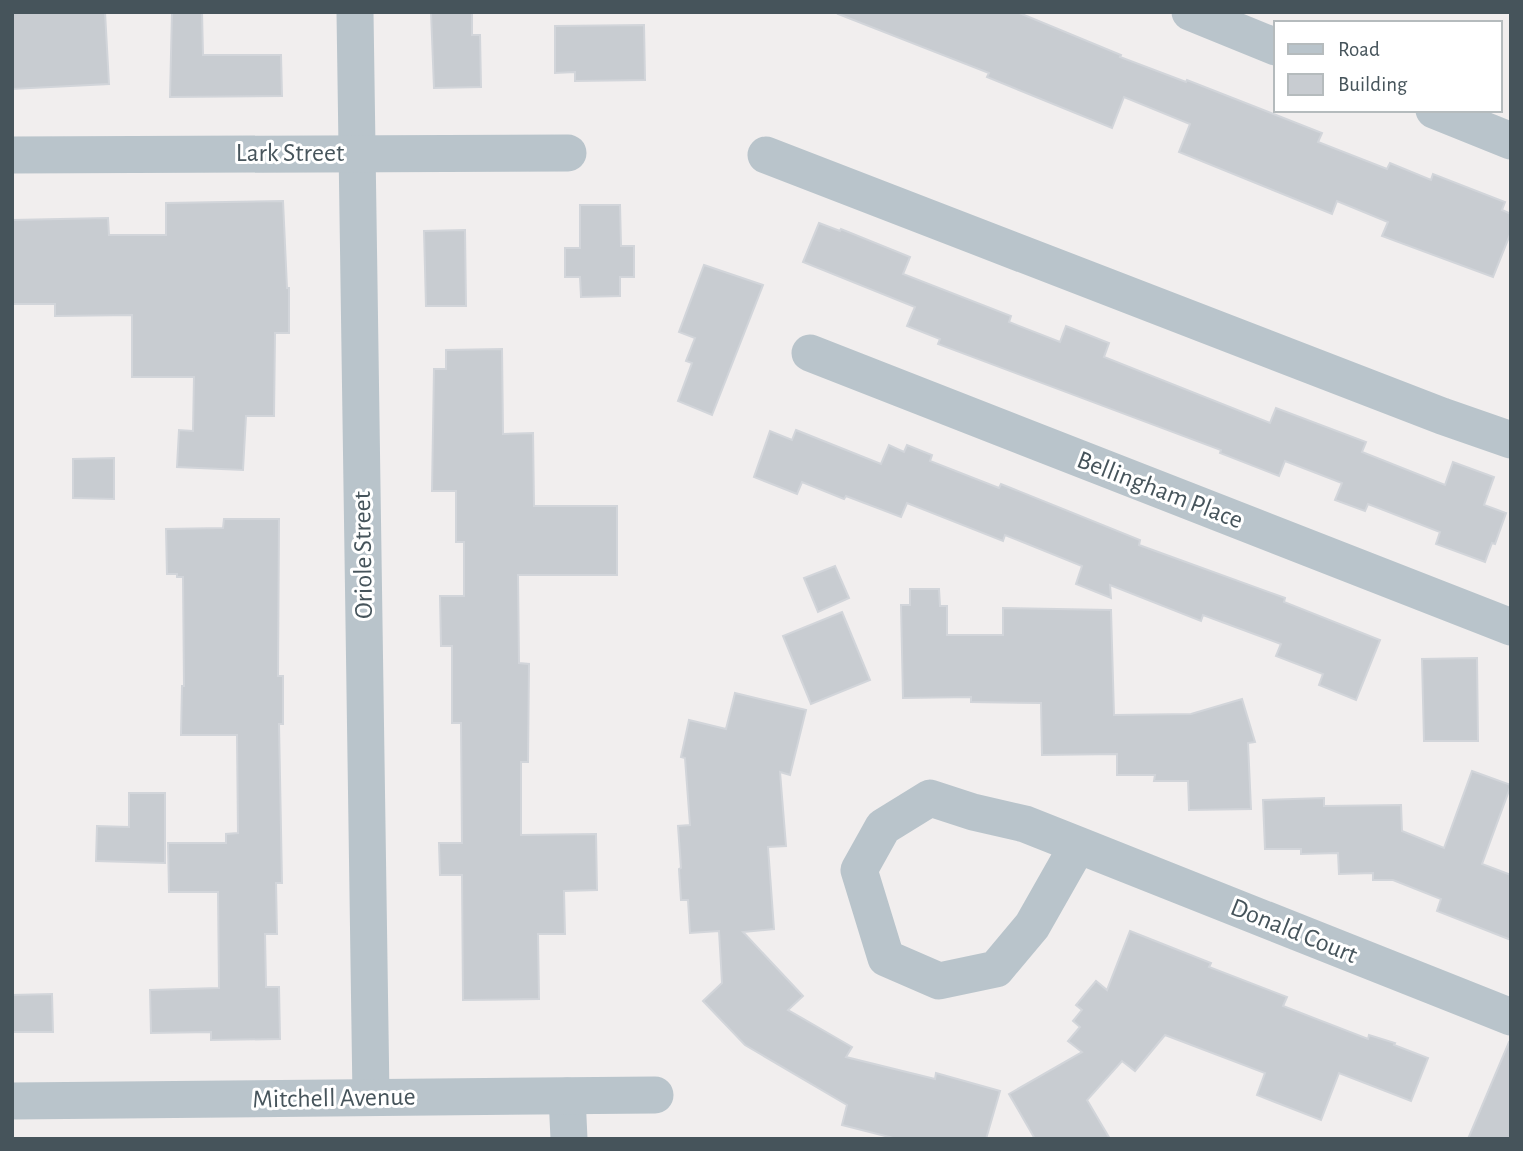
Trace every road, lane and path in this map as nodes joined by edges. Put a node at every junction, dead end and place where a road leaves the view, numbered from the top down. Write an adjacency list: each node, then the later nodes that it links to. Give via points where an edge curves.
1 (355, 12): 6 (street, Oriole Street)
2 (1190, 12): 3 (street)
3 (1274, 46)
4 (1439, 112): 5 (street)
5 (1511, 141)
6 (357, 152): 7 (street, Lark Street); 8 (street, Lark Street); 17 (street, Oriole Street)
7 (568, 153)
8 (12, 155)
9 (766, 155): 11 (street)
10 (810, 353): 12 (street, Bellingham Place)
11 (1511, 440)
12 (1511, 627)
13 (1078, 845): 13 (street, Donald Court, via 1025,824 930,798 883,827 859,870 886,958 939,981 996,969 1032,926); 14 (street, Donald Court)
14 (1511, 1017)
15 (567, 1096): 16 (street, Mitchell Avenue); 17 (street, Mitchell Avenue); 19 (street)
16 (655, 1096)
17 (372, 1097): 18 (street, Mitchell Avenue)
18 (12, 1101)
19 (569, 1139)

